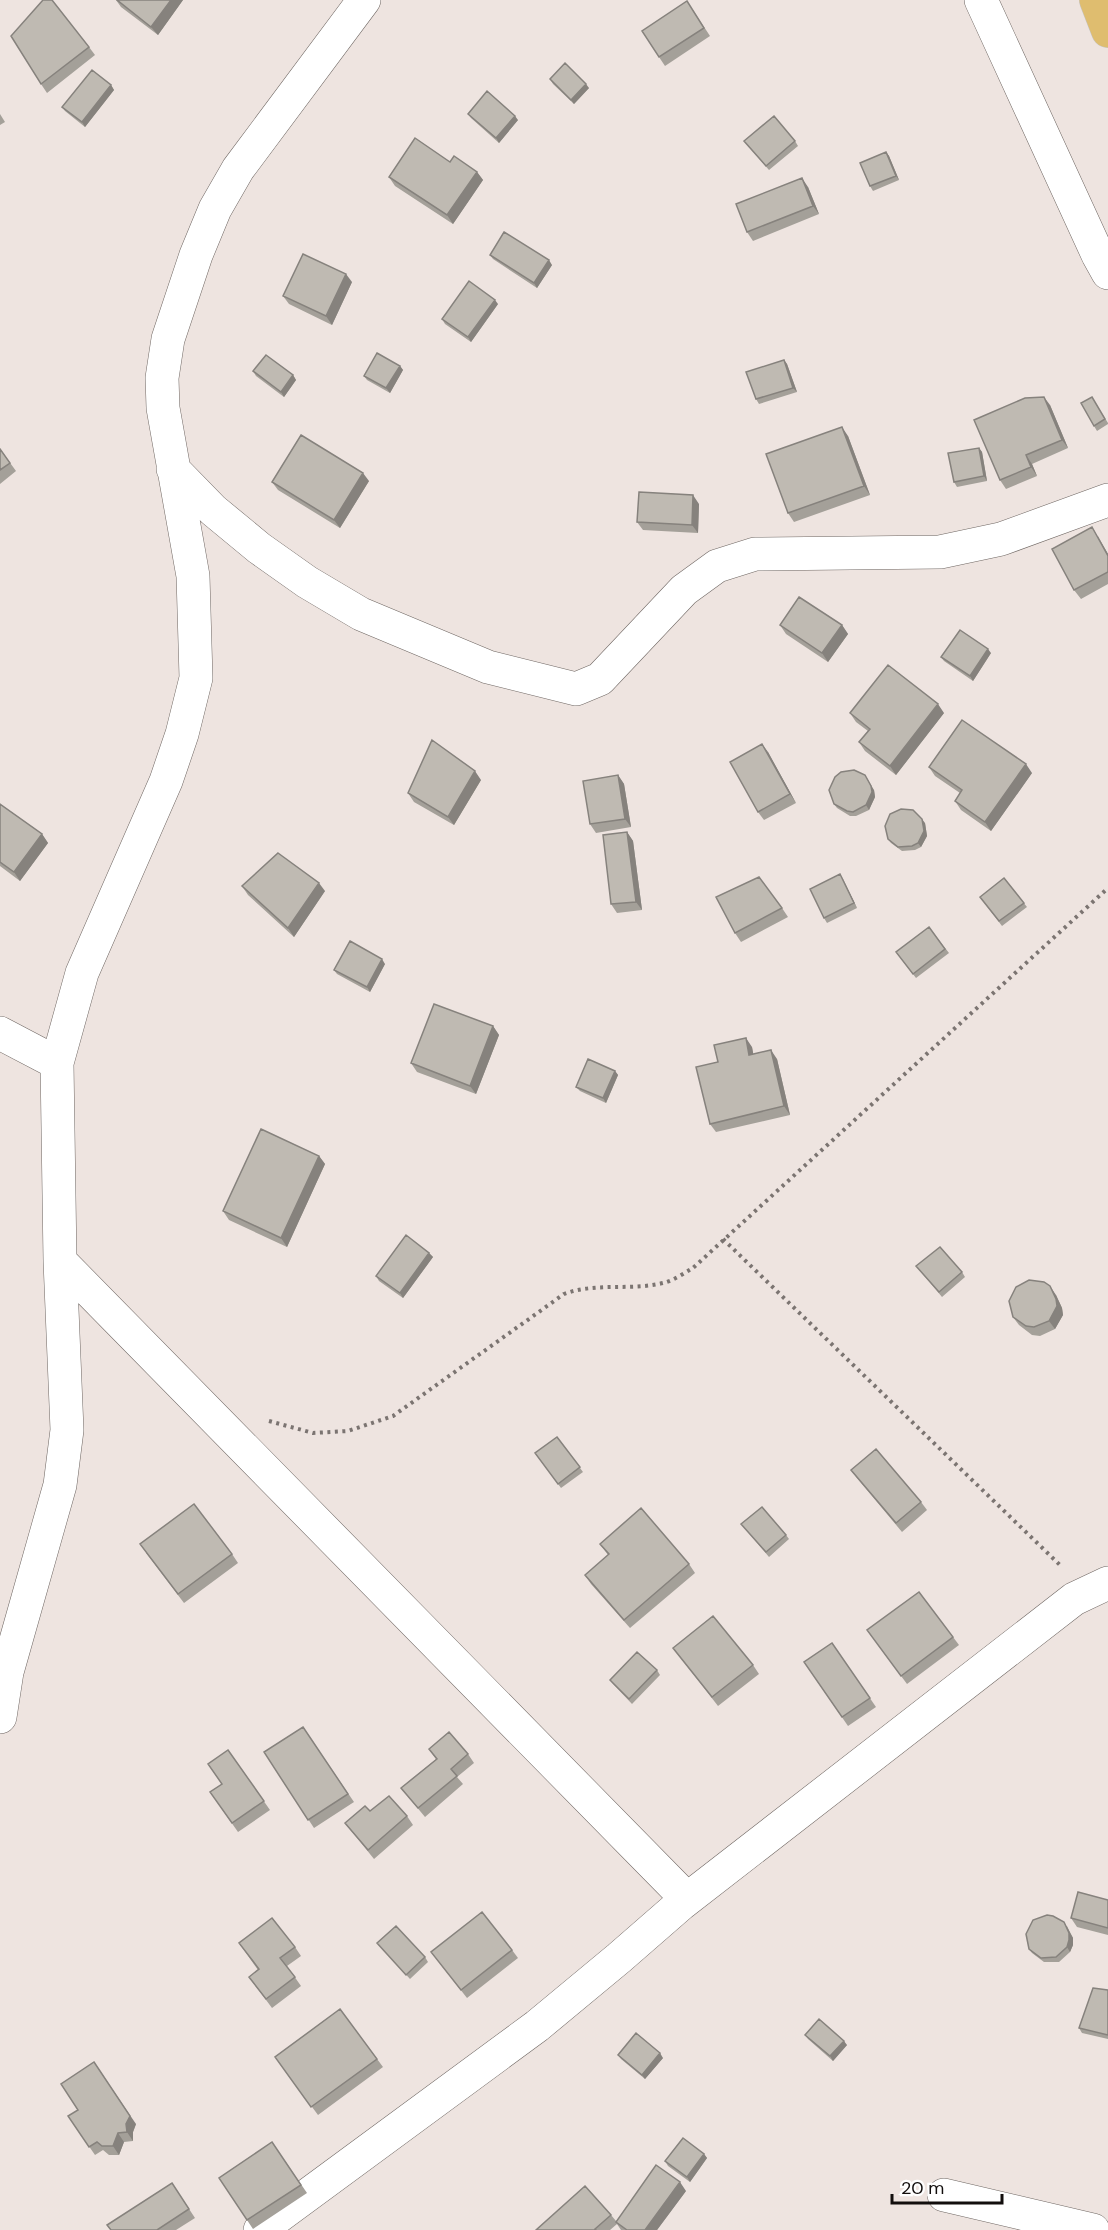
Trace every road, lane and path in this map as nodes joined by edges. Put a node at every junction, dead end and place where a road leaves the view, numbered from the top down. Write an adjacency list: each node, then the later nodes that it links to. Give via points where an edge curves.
1 (364, 0): 6 (street, via 238,169 211,218 168,339 162,378)
2 (981, 0): 5 (street)
3 (1096, 0): 4 (main road)
4 (1108, 31)
5 (1108, 273)
6 (173, 470): 7 (street, via 259,548 361,614 488,667 576,689 600,679 684,590 717,566 755,554 940,552 1000,539); 10 (street, via 194,576 196,678 166,781 82,973)
7 (1108, 500)
8 (1108, 888): 11 (path)
9 (0, 1033): 10 (street)
10 (57, 1063): 12 (street)
11 (723, 1239): 13 (path, via 693,1268 666,1283 578,1289 564,1294 393,1416 348,1431 313,1433); 14 (path)
12 (60, 1261): 15 (street, via 67,1430 64,1457 60,1485 7,1672); 16 (street)
13 (262, 1417)
14 (1098, 1588): 16 (street, via 1074,1599)
15 (0, 1717)
16 (687, 1899): 18 (street, via 537,2025)
17 (944, 2195): 19 (street)
18 (260, 2230)
19 (1093, 2230)

